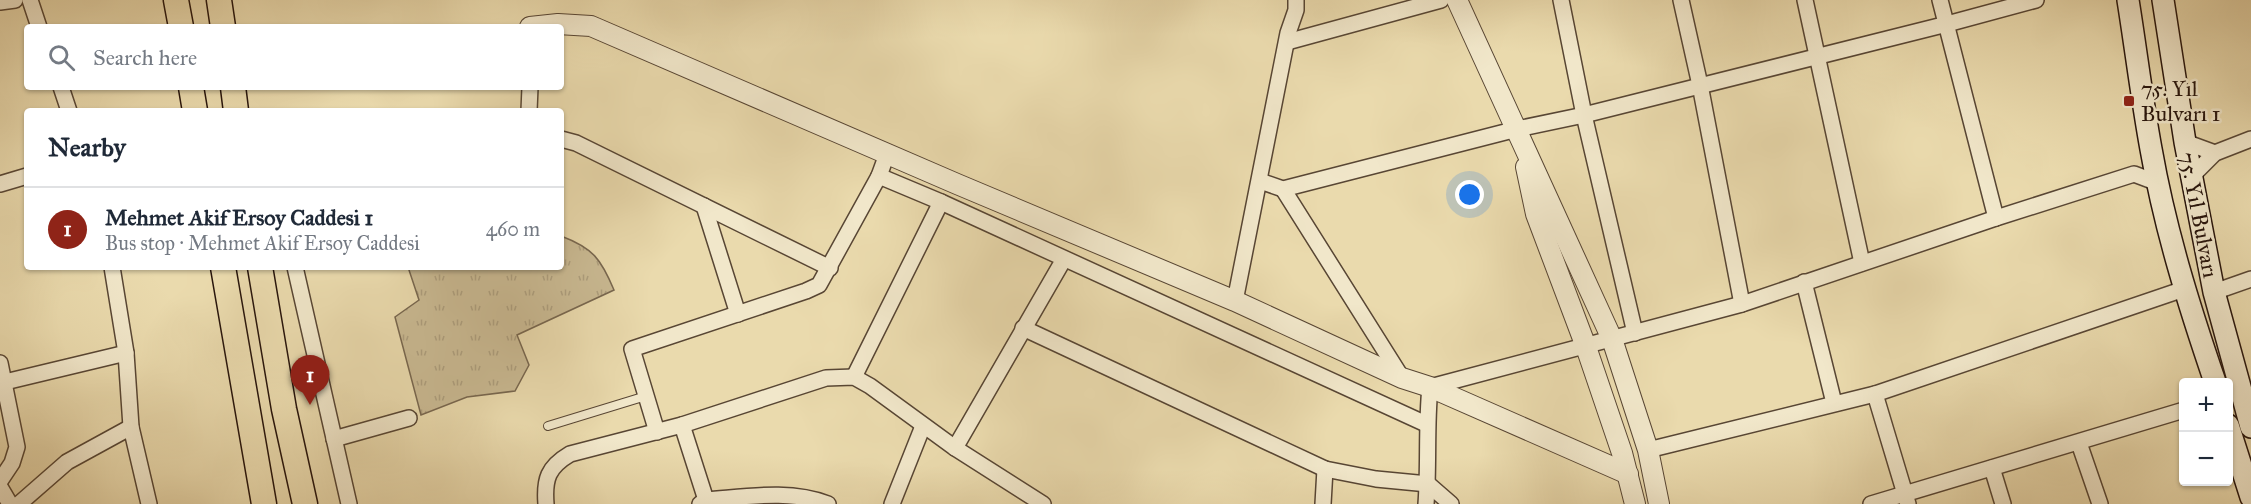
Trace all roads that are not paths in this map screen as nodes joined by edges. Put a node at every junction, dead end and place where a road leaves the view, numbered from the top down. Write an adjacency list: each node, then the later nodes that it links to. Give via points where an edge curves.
1 (15, 0): 15 (street)
2 (30, 0): 16 (street)
3 (176, 0): 17 (main road)
4 (219, 0): 18 (main road)
5 (1296, 0): 21 (street)
6 (1441, 0): 21 (street)
7 (1457, 0): 33 (street)
8 (1561, 0): 32 (street)
9 (1681, 0): 23 (street)
10 (1805, 0): 22 (street)
11 (1940, 0): 20 (street)
12 (2036, 0): 20 (street)
13 (2128, 0): 37 (main road, 75. Yıl Bulvarı)
14 (2163, 0): 36 (main road, 75. Yıl Bulvarı)
15 (0, 2)
16 (38, 24)
17 (180, 24)
18 (223, 24)
19 (564, 24): 39 (street, via 591,26)
20 (1947, 24): 22 (street); 50 (street)
21 (1287, 42): 44 (street)
22 (1818, 56): 23 (street); 52 (street)
23 (1700, 85): 32 (street); 63 (street)
24 (62, 90): 28 (street)
25 (192, 90): 29 (main road)
26 (233, 90): 30 (main road)
27 (530, 90): 31 (street)
28 (68, 108)
29 (194, 108)
30 (236, 108)
31 (530, 108)
32 (1584, 115): 33 (street); 66 (street)
33 (1517, 129): 47 (street); 67 (street); 68 (street, via 1536,214)
34 (2251, 139): 38 (street)
35 (564, 140): 49 (street)
36 (2185, 142): 37 (main road); 38 (street); 43 (main road, 75. Yıl Bulvarı)
37 (2151, 149): 40 (street); 45 (main road, 75. Yıl Bulvarı)
38 (2215, 153): 43 (street)
39 (887, 154): 41 (street); 62 (street)
40 (2134, 174): 45 (street); 50 (street)
41 (879, 176): 48 (street); 53 (street)
42 (24, 177): 46 (street)
43 (2192, 177): 45 (main road); 61 (main road, 75. Yıl Bulvarı)
44 (1260, 181): 47 (street); 62 (street)
45 (2158, 183): 60 (main road, 75. Yıl Bulvarı)
46 (0, 184)
47 (1283, 189): 72 (street)
48 (941, 202): 51 (street); 71 (street)
49 (704, 206): 53 (street); 64 (street)
50 (1996, 218): 52 (street)
51 (1064, 259): 65 (street); 82 (street)
52 (1862, 263): 59 (street)
53 (830, 268): 64 (street, via 819,285)
54 (112, 270): 69 (street)
55 (224, 270): 106 (main road)
56 (261, 270): 107 (main road)
57 (297, 270): 90 (street)
58 (2251, 279): 61 (street)
59 (1804, 282): 63 (street); 79 (street)
60 (2184, 289): 73 (main road, 75. Yıl Bulvarı); 77 (street)
61 (2214, 292): 76 (main road, 75. Yıl Bulvarı)
62 (1235, 301): 72 (street)
63 (1742, 304): 66 (street)
64 (738, 314): 78 (street, via 632,349)
65 (1023, 328): 92 (street); 95 (street)
66 (1635, 333): 67 (street)
67 (1612, 339): 68 (street); 93 (street)
68 (1585, 344): 75 (street); 96 (street)
69 (126, 354): 74 (street); 86 (street)
70 (0, 363): 74 (street)
71 (854, 377): 83 (street, via 826,378); 85 (street)
72 (1402, 378): 75 (street)
73 (2214, 378)
74 (5, 382): 97 (street, via 17,447)
75 (1430, 387): 82 (street); 96 (street)
76 (2246, 392): 87 (main road, 75. Yıl Bulvarı)
77 (1875, 394): 79 (street); 101 (street)
78 (646, 396): 84 (lane); 88 (street)
79 (1834, 403): 93 (street)
80 (2179, 412): 91 (street)
81 (409, 418): 90 (street)
82 (1426, 424): 98 (street)
83 (682, 425): 88 (street); 102 (street)
84 (548, 426)
85 (924, 426): 92 (street); 111 (street)
86 (131, 427): 104 (street, via 67,462); 105 (street)
87 (2251, 427)
88 (657, 432): 109 (street, via 570,454 555,463 547,477)
89 (2231, 432): 100 (main road)
90 (334, 439): 108 (street)
91 (2079, 443): 94 (street); 120 (street)
92 (955, 448): 112 (street)
93 (1648, 450): 117 (street)
94 (1992, 468): 101 (street); 119 (street)
95 (1325, 469): 98 (street); 113 (street)
96 (1628, 474): 116 (street)
97 (0, 481)
98 (1428, 484): 114 (street); 115 (street)
99 (0, 487): 103 (street)
100 (2251, 497)
101 (1906, 499): 118 (street)
102 (703, 502): 110 (street, via 768,496 811,497)
103 (10, 504)
104 (19, 504)
105 (149, 504)
106 (264, 504)
107 (305, 504)
108 (349, 504)
109 (546, 504)
110 (828, 504)
111 (892, 504)
112 (1043, 504)
113 (1323, 504)
114 (1426, 504)
115 (1451, 504)
116 (1635, 504)
117 (1659, 504)
118 (1871, 504)
119 (2003, 504)
120 (2100, 504)

